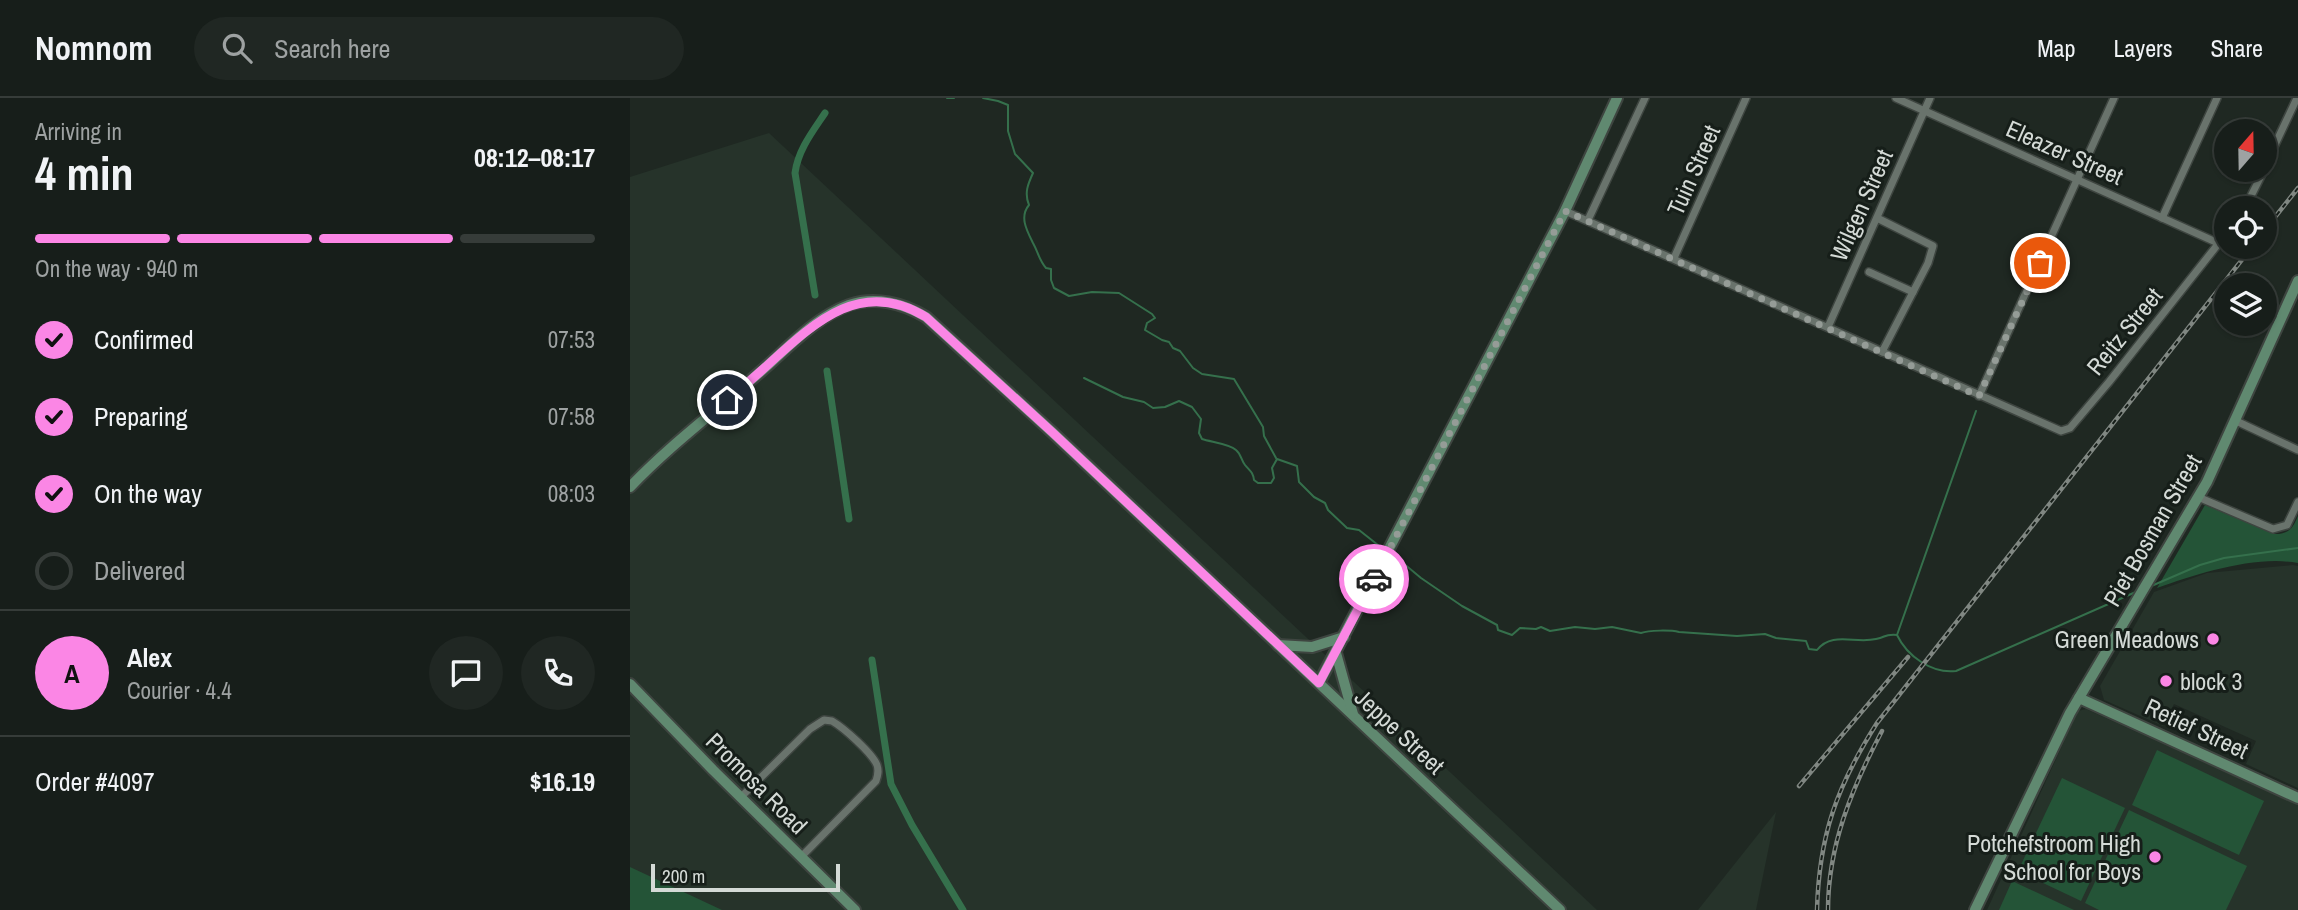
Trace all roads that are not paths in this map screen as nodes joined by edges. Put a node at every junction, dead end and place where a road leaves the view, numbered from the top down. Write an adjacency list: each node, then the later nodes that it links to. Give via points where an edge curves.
1 (1617, 98): 12 (street)
2 (1645, 98): 15 (street)
3 (1746, 98): 18 (street, Tuin Street)
4 (1896, 98): 9 (street, Eleazer Street)
5 (1930, 98): 9 (street, Wilgen Street)
6 (2113, 98): 11 (street)
7 (2217, 98): 14 (street)
8 (2297, 98): 10 (street)
9 (1924, 111): 11 (street, Eleazer Street); 13 (street, Wilgen Street)
10 (2277, 141)
11 (2077, 181): 14 (street, Eleazer Street); 24 (street)
12 (1565, 211): 15 (street); 30 (street)
13 (1877, 218): 21 (street, via 1933,246); 22 (street, Wilgen Street)
14 (2162, 218): 16 (street, Eleazer Street)
15 (1588, 220): 18 (street)
16 (2214, 241)
17 (2214, 248): 24 (street, Reitz Street, via 2070,428 2061,431)
18 (1674, 258): 22 (street)
19 (1869, 272): 21 (street)
20 (2298, 280): 25 (street, Piet Bosman Street)
21 (1913, 292): 23 (street)
22 (1828, 327): 23 (street)
23 (1882, 352): 24 (street)
24 (1979, 396)
25 (2234, 421): 26 (street); 28 (street, Piet Bosman Street)
26 (2298, 450)
27 (630, 487): 31 (street, Jeppe Street, via 667,450 821,321 852,304 889,302 926,317)
28 (2198, 497): 29 (street, via 2273,529 2287,525); 35 (street, Piet Bosman Street)
29 (2298, 502)
30 (1344, 637): 31 (street, via 1312,647); 32 (street)
31 (1278, 645): 33 (street, Jeppe Street)
32 (1336, 653): 33 (street); 36 (street)
33 (1319, 683): 36 (street, Jeppe Street)
34 (630, 684): 37 (street, Promosa Road)
35 (2079, 698): 38 (street, Retief Street); 42 (street, Piet Bosman Street)
36 (1353, 714): 41 (street, Jeppe Street)
37 (741, 797): 39 (street, Promosa Road); 39 (street, via 820,722 832,721 850,736 877,764 876,781)
38 (2298, 798)
39 (801, 857): 40 (street, Promosa Road)
40 (855, 910)
41 (1560, 910)
42 (1975, 910)

